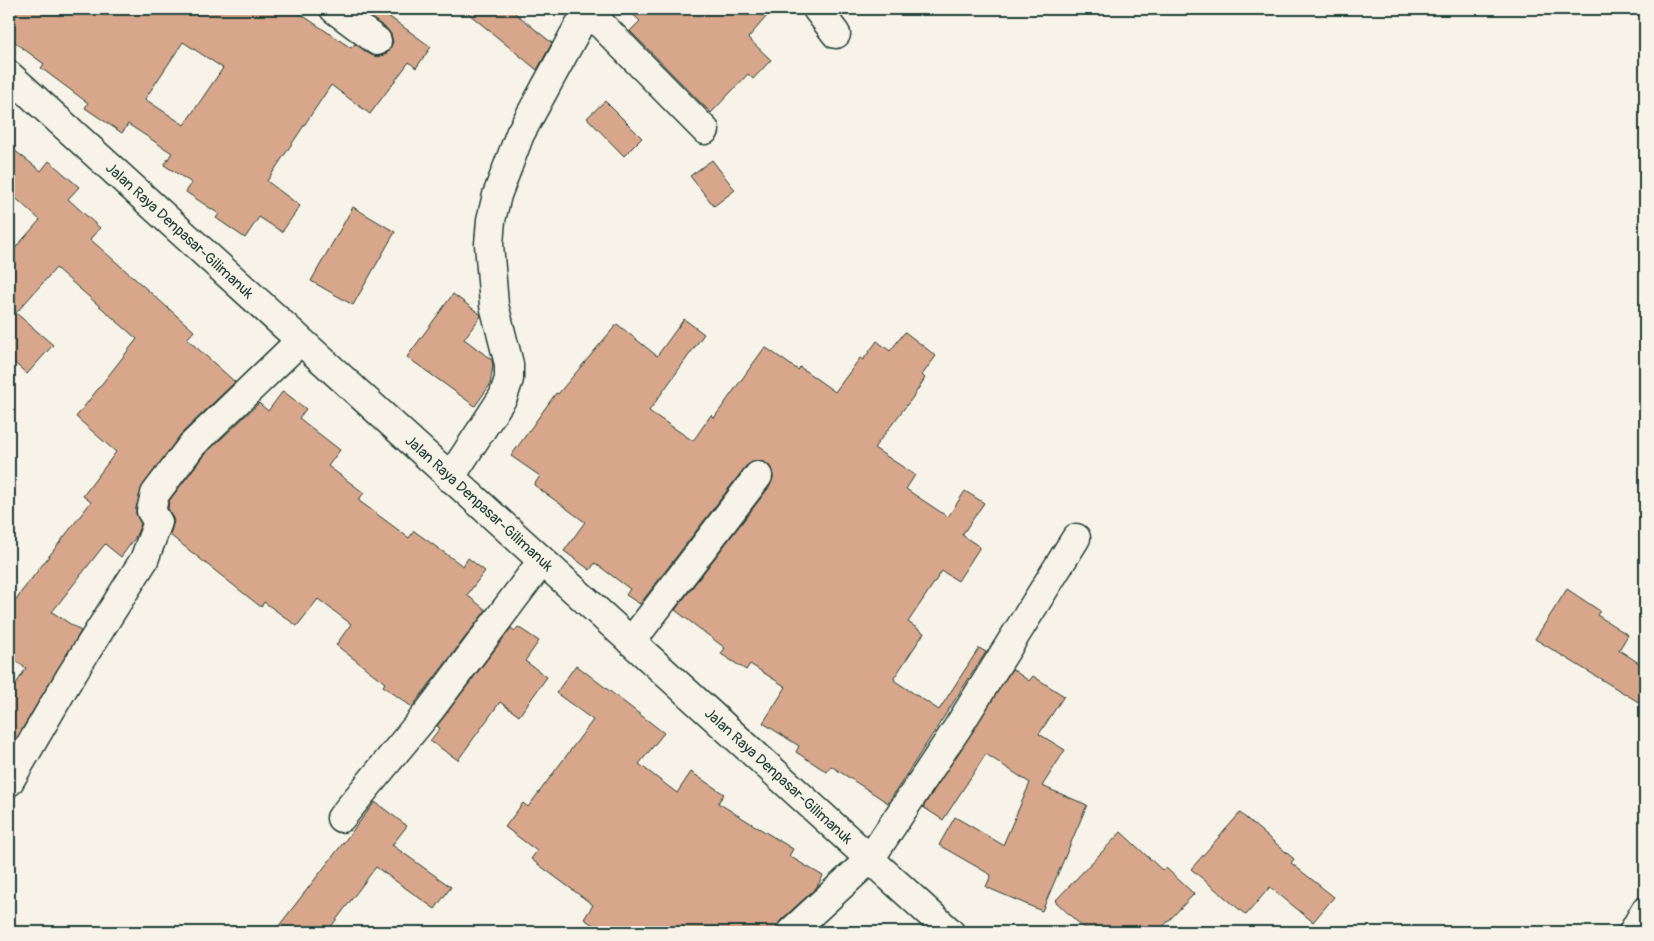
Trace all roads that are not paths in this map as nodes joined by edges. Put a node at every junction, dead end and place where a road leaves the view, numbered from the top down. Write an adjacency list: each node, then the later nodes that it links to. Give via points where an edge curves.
1 (334, 9): 5 (main road)
2 (587, 9): 7 (main road); 10 (main road, via 520,134 497,194 489,244 494,305 509,364 509,379 503,397)
3 (816, 9): 4 (main road)
4 (836, 34)
5 (377, 41)
6 (9, 75): 8 (main road, Jalan Raya Denpasar-Gilimanuk)
7 (705, 130)
8 (300, 341): 10 (main road, Jalan Raya Denpasar-Gilimanuk); 14 (main road, via 192,445 155,494 152,511 158,522 157,530 144,560)
9 (758, 476): 13 (main road)
10 (450, 478): 12 (main road, Jalan Raya Denpasar-Gilimanuk)
11 (1076, 538): 16 (main road, via 958,727)
12 (542, 561): 13 (main road, Jalan Raya Denpasar-Gilimanuk); 15 (main road, via 430,710)
13 (630, 642): 16 (main road, Jalan Raya Denpasar-Gilimanuk)
14 (9, 782)
15 (341, 818)
16 (870, 859): 18 (main road); 19 (main road, Jalan Raya Denpasar-Gilimanuk)
17 (1645, 911): 20 (main road)
18 (791, 932)
19 (950, 932)
20 (1632, 932)

